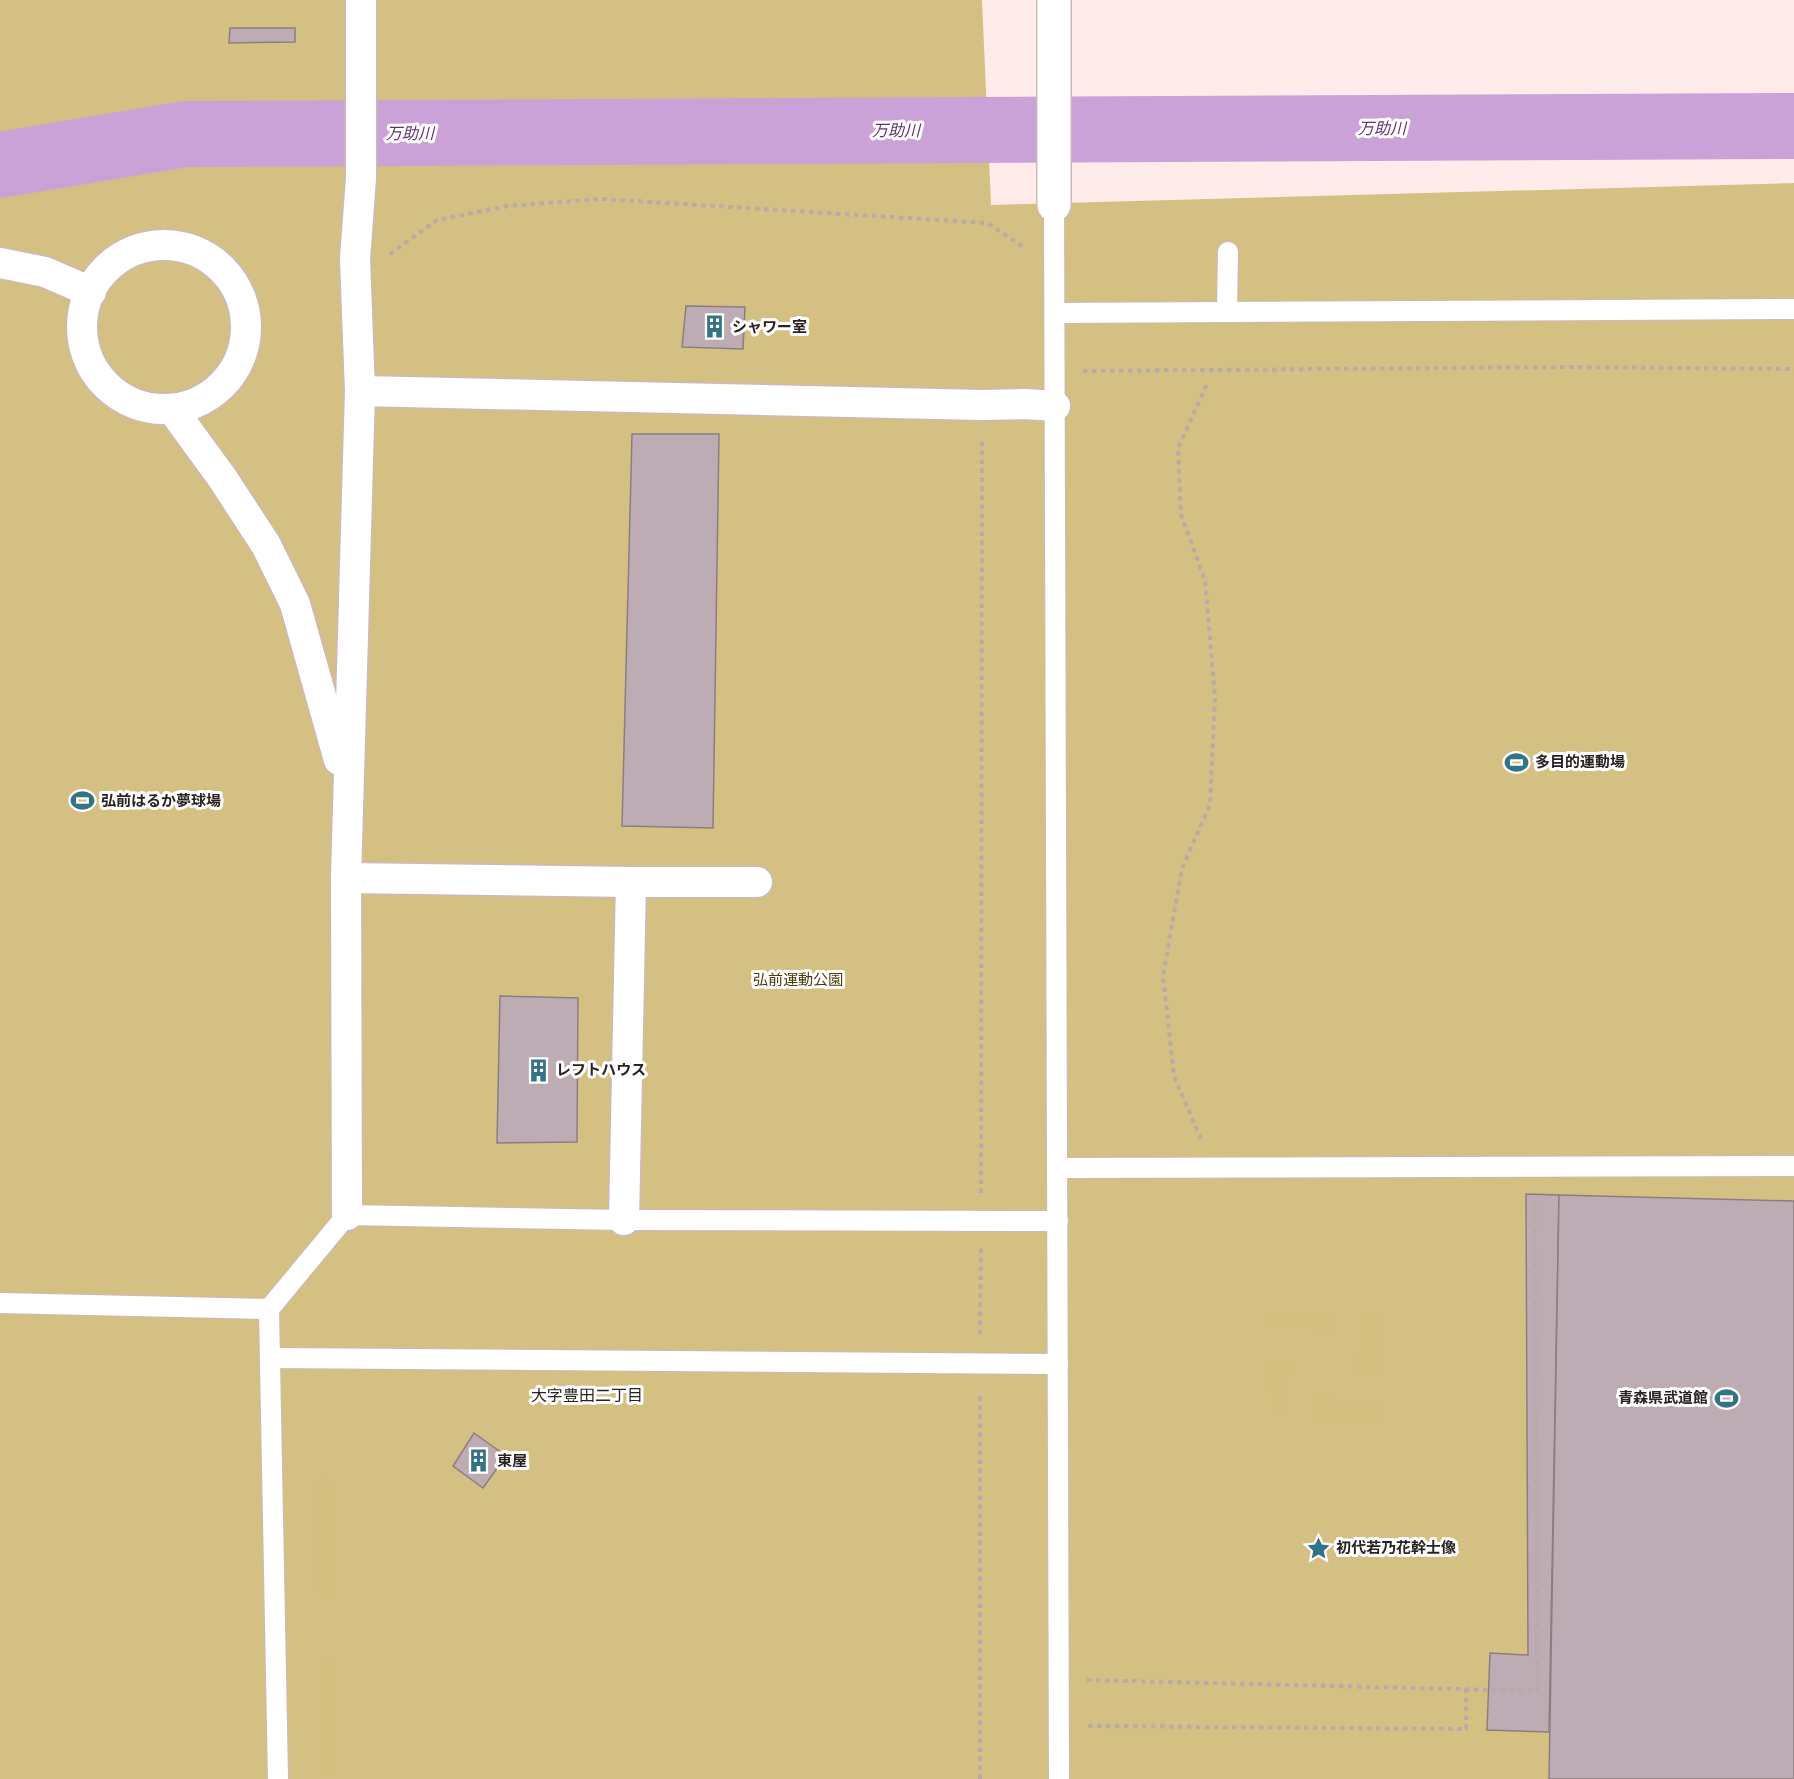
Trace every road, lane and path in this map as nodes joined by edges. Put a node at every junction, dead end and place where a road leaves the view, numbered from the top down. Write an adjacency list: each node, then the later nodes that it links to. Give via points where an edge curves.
1 (362, 0): 7 (street)
2 (1054, 0): 3 (street)
3 (1054, 205): 11 (lane)
4 (1029, 252): 7 (path, via 987,223 601,199 508,206 437,220)
5 (1228, 252): 10 (lane)
6 (0, 263): 8 (street, via 45,272)
7 (356, 279): 15 (street)
8 (91, 291): 18 (street, via 81,331 87,357 101,380 121,397 146,407); 18 (street, via 116,259 141,247 169,244 195,251 219,266 236,287 245,313 245,340 237,365 221,387 198,402)
9 (1794, 309): 10 (lane)
10 (1227, 312): 11 (lane)
11 (1055, 313): 17 (lane)
12 (1794, 369): 13 (path)
13 (1079, 371)
14 (1207, 384): 24 (path, via 1178,448 1181,515 1205,580 1215,698 1210,805 1182,868 1163,976 1174,1076)
15 (360, 392): 16 (street); 19 (street)
16 (982, 405): 17 (street); 29 (path)
17 (1055, 406): 26 (lane)
18 (172, 409): 19 (street, via 266,544 295,604)
19 (348, 796): 20 (street)
20 (346, 878): 21 (street); 27 (street)
21 (631, 882): 22 (street); 28 (street)
22 (757, 882)
23 (1794, 1166): 25 (lane)
24 (1213, 1167): 25 (lane); 26 (lane)
25 (1535, 1167): 37 (path, via 1537,1691)
26 (1057, 1168): 30 (lane)
27 (347, 1215): 28 (lane); 32 (lane)
28 (624, 1220): 29 (lane)
29 (981, 1221): 30 (lane); 34 (path)
30 (1058, 1221): 35 (lane)
31 (0, 1304): 32 (lane)
32 (269, 1309): 33 (lane)
33 (271, 1358): 34 (lane); 39 (lane)
34 (980, 1363): 35 (lane); 40 (path)
35 (1058, 1364): 41 (lane)
36 (1087, 1680): 37 (path)
37 (1466, 1689): 38 (path, via 1466,1729)
38 (1087, 1726)
39 (278, 1779)
40 (980, 1779)
41 (1059, 1779)

